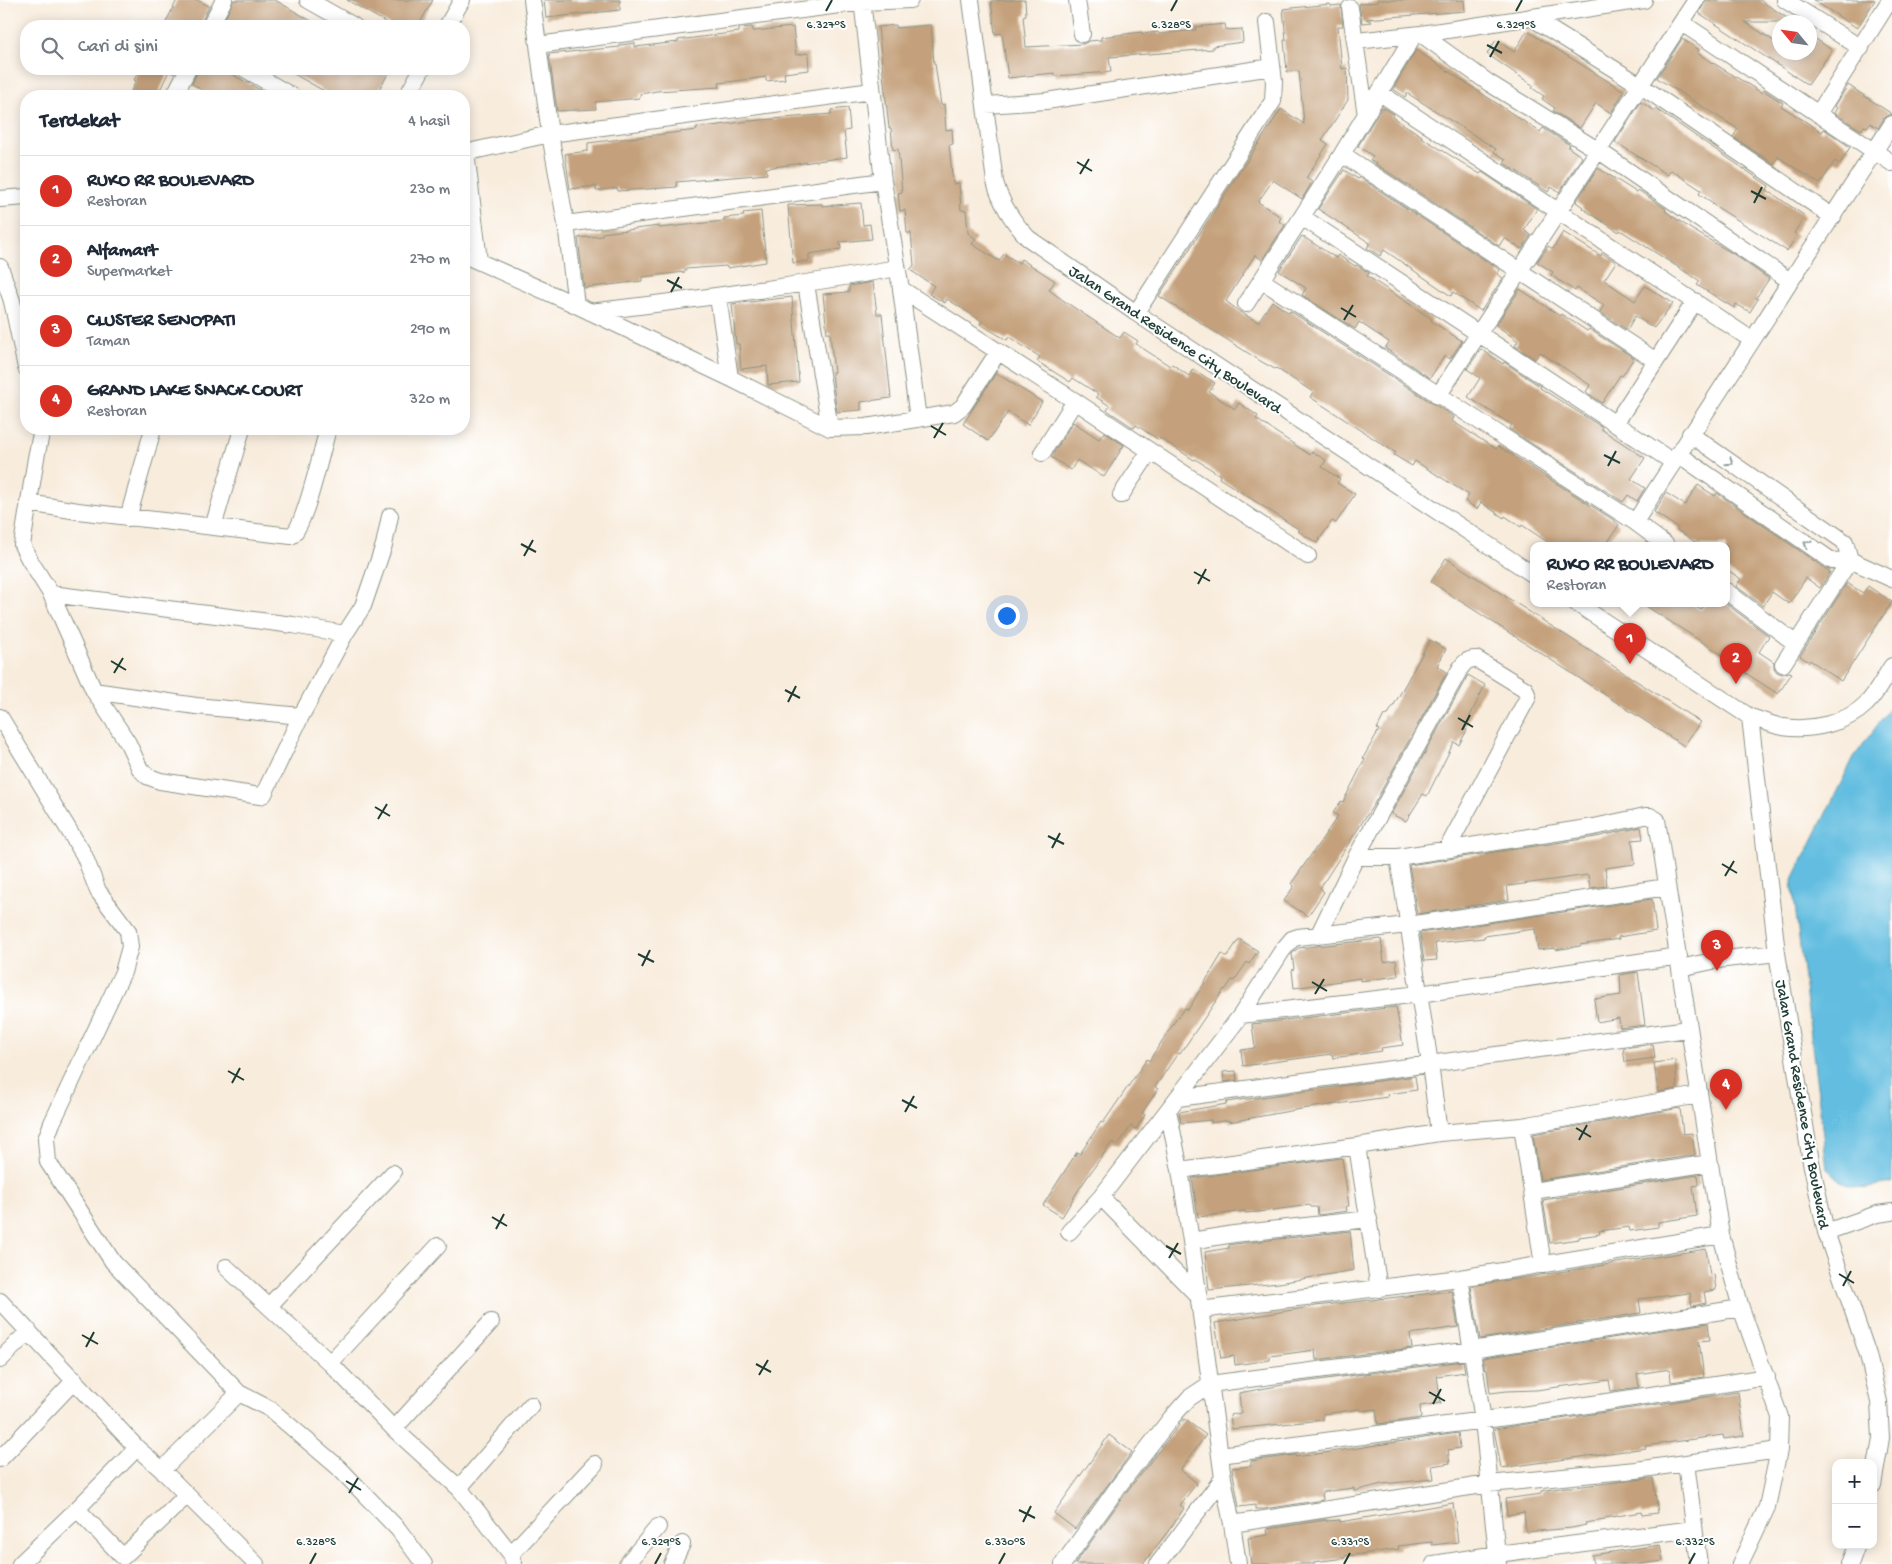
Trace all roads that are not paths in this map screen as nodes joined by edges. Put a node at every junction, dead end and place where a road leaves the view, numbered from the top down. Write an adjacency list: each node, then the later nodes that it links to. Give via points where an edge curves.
1 (224, 0): 16 (street)
2 (308, 0): 17 (street)
3 (462, 0): 18 (street)
4 (532, 0): 24 (street)
5 (910, 0): 12 (street)
6 (971, 0): 36 (street, Jalan Grand Residence City Boulevard)
7 (1077, 0): 21 (street)
8 (1644, 0): 13 (street)
9 (1696, 0): 20 (street)
10 (1785, 0): 25 (street)
11 (1890, 0): 25 (street)
12 (862, 1): 24 (street); 34 (street)
13 (1616, 2): 15 (street)
14 (1350, 8): 23 (street)
15 (1530, 17): 22 (street); 30 (street)
16 (213, 20)
17 (343, 20)
18 (450, 20)
19 (1267, 22): 26 (street)
20 (1682, 23): 30 (street); 37 (street)
21 (1082, 34)
22 (1418, 35): 23 (street); 35 (street); 42 (street)
23 (1356, 41): 38 (street)
24 (538, 45): 40 (street)
25 (1860, 48): 37 (street)
26 (1272, 67): 36 (street, via 1056,100); 68 (street, via 1273,101)
27 (185, 75): 31 (street)
28 (255, 75): 32 (street)
29 (419, 75): 33 (street)
30 (1640, 85): 42 (street); 51 (street)
31 (177, 90)
32 (281, 90)
33 (410, 90)
34 (872, 91): 40 (street); 46 (street)
35 (1380, 93): 38 (street); 49 (street)
36 (986, 105): 68 (street, Jalan Grand Residence City Boulevard, via 995,182 1000,198 1017,226 1028,238)
37 (1818, 114): 43 (street)
38 (1366, 115): 44 (street)
39 (1892, 124): 43 (street)
40 (550, 134): 41 (street); 52 (street)
41 (470, 151)
42 (1599, 151): 49 (street); 59 (street)
43 (1874, 151): 45 (street); 51 (street)
44 (1342, 154): 50 (street); 57 (street)
45 (1892, 163)
46 (883, 181): 52 (street); 56 (street)
47 (20, 197): 48 (street)
48 (0, 199)
49 (1558, 212): 57 (street); 64 (street)
50 (1302, 217): 58 (street); 69 (street)
51 (1833, 217): 59 (street)
52 (566, 224): 67 (street)
53 (470, 240): 54 (street)
54 (471, 258): 67 (street)
55 (0, 267): 63 (street)
56 (897, 268): 60 (street); 61 (street)
57 (1519, 271): 69 (street); 73 (street)
58 (1262, 280): 65 (street); 75 (street)
59 (1790, 281): 71 (street)
60 (806, 284): 62 (street); 79 (street)
61 (901, 289): 72 (street); 77 (street)
62 (718, 297): 67 (street); 74 (street)
63 (12, 301): 66 (street); 70 (street)
64 (1695, 301): 71 (street); 73 (street)
65 (1246, 304)
66 (20, 307)
67 (582, 308): 74 (street)
68 (1136, 313): 97 (street, Jalan Grand Residence City Boulevard)
69 (1479, 333): 75 (street); 78 (street)
70 (20, 339)
71 (1752, 340): 80 (street)
72 (998, 352): 76 (street); 77 (street, via 958,411)
73 (1656, 361): 78 (street)
74 (730, 378): 79 (street)
75 (1438, 396): 92 (street)
76 (1074, 400): 85 (street); 86 (street)
77 (918, 419): 79 (street, via 866,427)
78 (1615, 424): 87 (street)
79 (830, 428)
80 (1690, 434): 87 (street); 96 (street, one-way to 96, via 1845,542)
81 (41, 435): 89 (street)
82 (151, 435): 91 (street)
83 (240, 435): 93 (street)
84 (326, 435): 93 (street, via 303,517 294,534 282,536)
85 (1150, 451): 88 (street); 95 (street)
86 (1042, 453)
87 (1675, 458): 92 (street); 96 (street, one-way to 87, via 1832,561)
88 (1121, 495)
89 (28, 503): 91 (street); 99 (street, via 22,545)
90 (390, 516): 102 (street, via 384,545 363,606)
91 (128, 518): 93 (street)
92 (1635, 522): 94 (street)
93 (213, 527)
94 (1662, 542)
95 (1308, 556)
96 (1850, 560): 98 (street); 103 (street)
97 (1530, 572)
98 (1892, 579)
99 (51, 594): 102 (street); 106 (street)
100 (1730, 594): 103 (street)
101 (1582, 607): 109 (street)
102 (345, 634): 107 (street)
103 (1796, 643): 104 (street)
104 (1783, 664)
105 (1892, 666): 109 (street, via 1866,704 1828,725 1783,727)
106 (94, 691): 107 (street, via 196,706); 107 (street, via 148,776 160,781 260,796 267,789)
107 (301, 716)
108 (0, 717): 155 (street, via 84,855 98,891 128,931 130,947 123,972 52,1123 46,1139 48,1162 113,1262)
109 (1750, 717): 116 (street, Jalan Grand Residence City Boulevard)
110 (1447, 849): 111 (street, via 1528,697 1526,689 1476,659 1468,660 1460,669); 112 (street); 113 (street, via 1650,816 1657,820)
111 (1356, 857): 112 (street); 115 (street)
112 (1398, 857): 114 (street)
113 (1667, 887): 114 (street); 117 (street)
114 (1408, 925): 115 (street); 118 (street)
115 (1318, 936): 119 (street, via 1292,939)
116 (1776, 954): 117 (street); 135 (street, Jalan Grand Residence City Boulevard, via 1810,1162)
117 (1680, 962): 118 (street); 120 (street)
118 (1419, 994): 119 (street); 121 (street)
119 (1241, 1015): 123 (street)
120 (1688, 1028): 121 (street); 122 (street)
121 (1430, 1064): 123 (street); 125 (street)
122 (1699, 1095): 124 (street); 127 (street)
123 (1173, 1104): 128 (street); 131 (street)
124 (1522, 1126): 125 (street); 130 (street)
125 (1439, 1133): 126 (street)
126 (1357, 1146): 128 (street); 133 (street)
127 (1710, 1163): 130 (street); 136 (street)
128 (1180, 1170): 137 (street)
129 (393, 1173): 145 (street)
130 (1533, 1191): 139 (street)
131 (1101, 1197): 134 (street); 144 (street)
132 (1892, 1212): 135 (street)
133 (1369, 1219): 137 (street); 142 (street)
134 (1069, 1232)
135 (1826, 1232): 163 (street, Jalan Grand Residence City Boulevard, via 1868,1356 1879,1402 1882,1422)
136 (1721, 1235): 139 (street); 146 (street)
137 (1191, 1241): 144 (street)
138 (438, 1246): 151 (street)
139 (1543, 1265): 141 (street)
140 (226, 1267): 145 (street)
141 (1460, 1278): 142 (street); 149 (street)
142 (1379, 1290): 144 (street)
143 (0, 1301): 148 (street)
144 (1199, 1303): 154 (street)
145 (269, 1306): 151 (street)
146 (1741, 1308): 149 (street); 152 (street)
147 (491, 1322): 158 (street)
148 (29, 1330): 150 (street); 153 (street)
149 (1472, 1350): 154 (street); 157 (street)
150 (0, 1360)
151 (330, 1363): 158 (street)
152 (1767, 1377): 157 (street); 160 (street, via 1780,1417)
153 (76, 1380): 159 (street); 162 (street)
154 (1210, 1384): 161 (street); 185 (street, via 1189,1398 1172,1417)
155 (240, 1393): 166 (street); 182 (street, via 270,1409 338,1467 398,1529)
156 (531, 1405): 169 (street)
157 (1483, 1420): 161 (street); 168 (street)
158 (394, 1429): 169 (street)
159 (137, 1448): 166 (street); 171 (street)
160 (1779, 1450): 164 (street); 190 (street, via 1767,1507)
161 (1220, 1455): 167 (street)
162 (0, 1459)
163 (1877, 1461)
164 (1686, 1463): 168 (street); 174 (street)
165 (596, 1464): 177 (street)
166 (162, 1470): 170 (street)
167 (1222, 1478): 172 (street); 186 (street)
168 (1488, 1484): 172 (street); 178 (street)
169 (459, 1488): 177 (street)
170 (186, 1496): 179 (street); 180 (street)
171 (77, 1509): 179 (street); 181 (street)
172 (1232, 1524): 187 (street)
173 (658, 1527): 183 (street)
174 (1694, 1529): 178 (street); 189 (street)
175 (682, 1544): 184 (street)
176 (1855, 1549): 191 (street)
177 (512, 1559)
178 (1498, 1559): 188 (street)
179 (119, 1561)
180 (247, 1561)
181 (20, 1564)
182 (424, 1564)
183 (627, 1564)
184 (672, 1564)
185 (1062, 1564)
186 (1158, 1564)
187 (1238, 1564)
188 (1434, 1564)
189 (1699, 1564)
190 (1740, 1564)
191 (1850, 1564)

